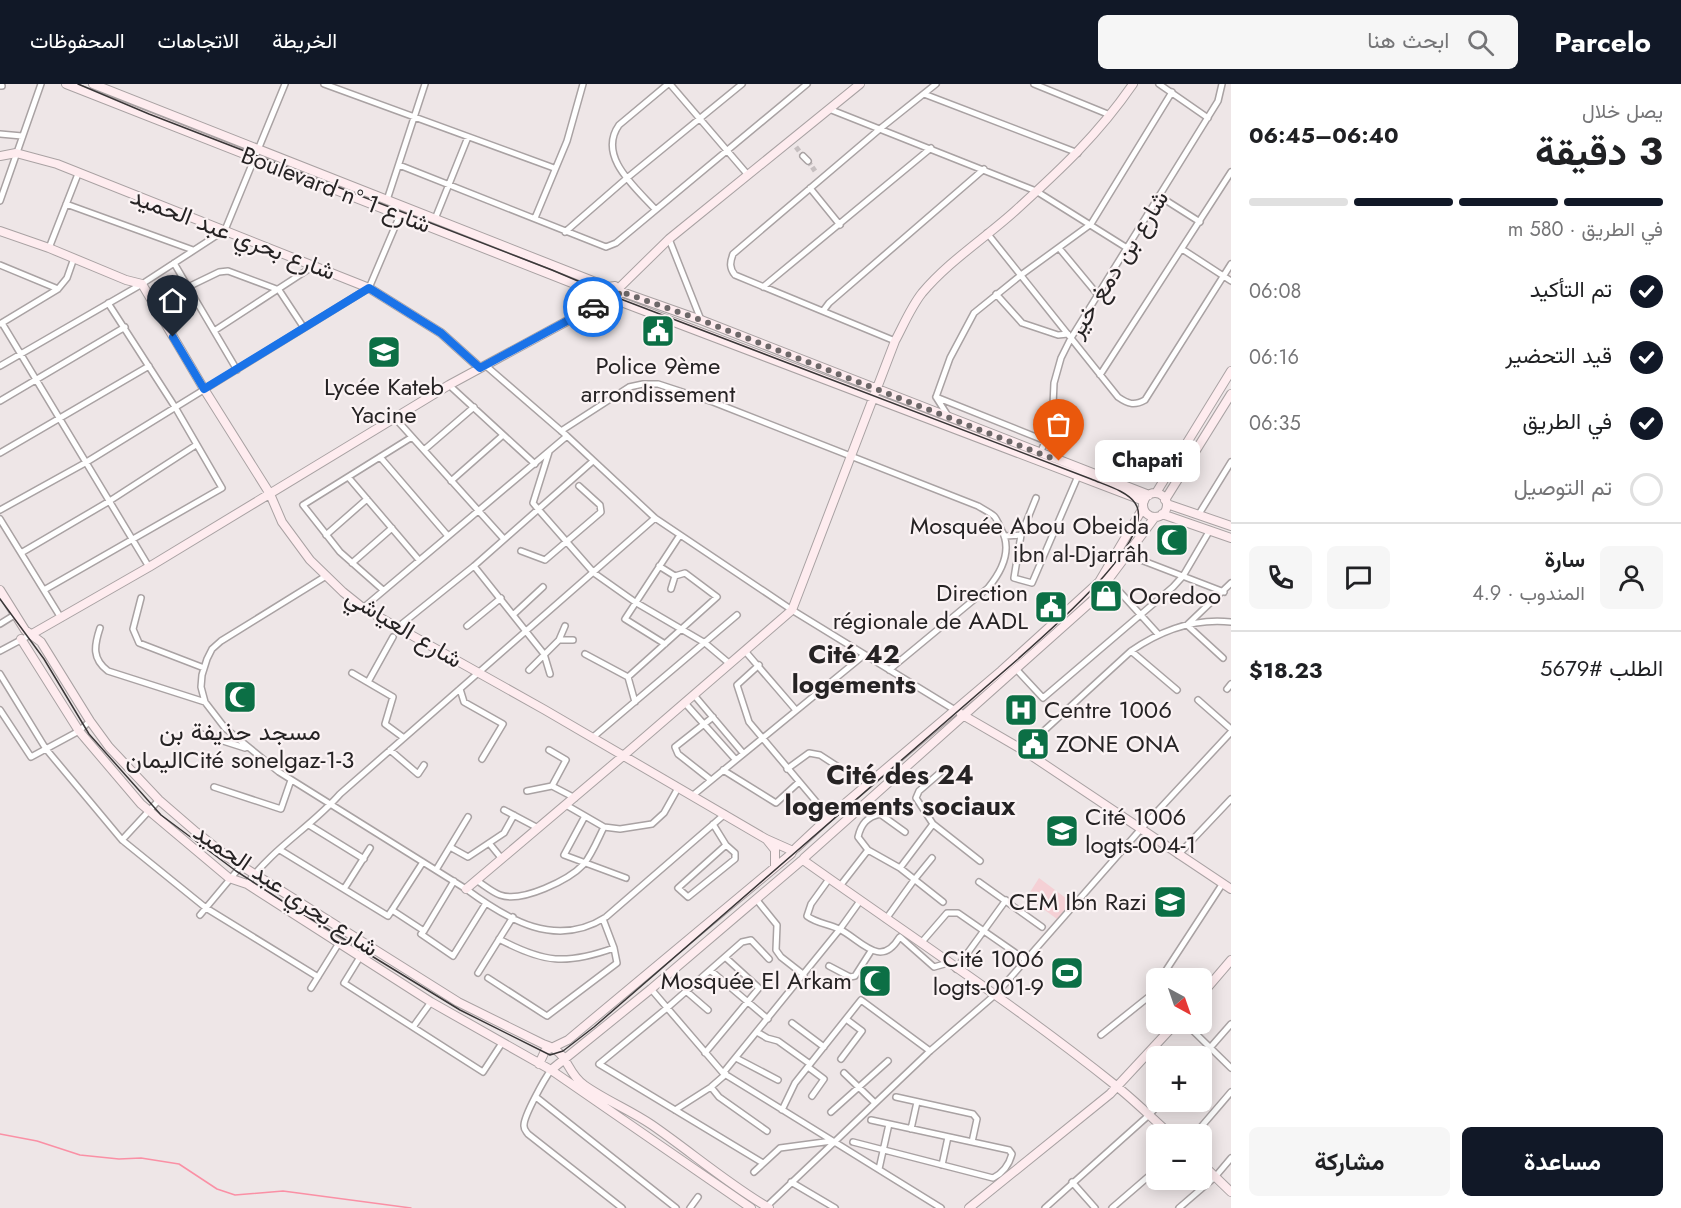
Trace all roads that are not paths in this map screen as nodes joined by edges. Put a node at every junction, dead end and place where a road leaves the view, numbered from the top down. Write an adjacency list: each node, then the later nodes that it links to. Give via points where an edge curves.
1 (41, 84): 26 (street)
2 (66, 84): 34 (street, Boulevard n° شارع 1)
3 (93, 84): 29 (street, Boulevard n° شارع 1)
4 (285, 84): 29 (street)
5 (324, 84): 21 (street)
6 (425, 84): 21 (street)
7 (583, 84): 36 (street, via 567,141)
8 (669, 84): 23 (street); 42 (street, via 613,134 613,155)
9 (742, 84): 23 (street)
10 (807, 84): 30 (street)
11 (860, 84): 19 (street)
12 (936, 84): 18 (street)
13 (1034, 84): 20 (street)
14 (1133, 84): 20 (street)
15 (1159, 84): 17 (street)
16 (1222, 84): 22 (street, شارع بن دمغ خير)
17 (1172, 92): 22 (street); 56 (street)
18 (924, 94): 24 (street); 32 (street)
19 (829, 109): 24 (street); 41 (street, via 793,144)
20 (1110, 115): 32 (street)
21 (415, 118): 27 (street); 35 (street)
22 (1208, 118): 47 (street, شارع بن دمغ خير)
23 (700, 119): 30 (street); 42 (street)
24 (881, 128): 28 (street); 43 (street)
25 (0, 134): 26 (street)
26 (22, 136): 31 (street)
27 (468, 137): 36 (street); 44 (street)
28 (932, 148): 37 (street); 57 (street)
29 (259, 149): 34 (street); 48 (street, Boulevard n° شارع 1)
30 (729, 151): 41 (street); 51 (street)
31 (16, 153): 33 (street, شارع بحري عبد الحميد); 40 (street, شارع بحري عبد الحميد); 49 (street)
32 (1078, 153): 46 (street)
33 (0, 156)
34 (255, 158): 52 (street, Boulevard n° شارع 1); 59 (street)
35 (399, 165): 44 (street); 48 (street)
36 (554, 168): 53 (street)
37 (984, 169): 46 (street); 88 (street)
38 (815, 171): 43 (street)
39 (1231, 172): 55 (street)
40 (78, 174): 50 (street); 59 (street, شارع بحري عبد الحميد)
41 (748, 175): 62 (street)
42 (627, 178): 51 (street); 60 (street)
43 (821, 178): 45 (street)
44 (449, 185): 53 (street); 54 (street)
45 (810, 188): 57 (street); 79 (street, via 730,261 730,270 735,275)
46 (1036, 191): 56 (street); 61 (street)
47 (1159, 196): 55 (street); 65 (street, شارع بن دمغ خير)
48 (387, 200): 54 (street, Boulevard n° شارع 1)
49 (0, 201)
50 (66, 204): 63 (street); 67 (street)
51 (655, 209): 60 (street, via 606,247)
52 (400, 215): 80 (street); 86 (street, Boulevard n° شارع 1)
53 (535, 218): 60 (street)
54 (435, 219): 78 (street, Boulevard n° شارع 1)
55 (1200, 222): 66 (street)
56 (1090, 224): 64 (street); 65 (street)
57 (840, 225): 79 (street)
58 (0, 231): 63 (street)
59 (225, 231): 67 (street); 72 (street, شارع بحري عبد الحميد)
60 (565, 232)
61 (987, 233): 73 (street); 95 (street, via 921,294)
62 (669, 239): 83 (street); 89 (street)
63 (49, 248): 68 (street)
64 (1059, 248): 73 (street); 85 (street)
65 (1127, 248): 85 (street, شارع بن دمغ خير)
66 (1182, 249): 74 (street); 102 (street)
67 (193, 250): 69 (street)
68 (75, 257): 76 (street); 81 (street)
69 (174, 263): 76 (street); 77 (street)
70 (1231, 264): 74 (street)
71 (0, 265): 81 (street)
72 (315, 265): 80 (street, شارع بحري عبد الحميد); 82 (street)
73 (1021, 275): 84 (street); 94 (street)
74 (1223, 276): 75 (street); 102 (street, via 1145,400 1128,404)
75 (1231, 281)
76 (142, 285): 87 (street); 105 (street, شارع العياشي)
77 (188, 286): 82 (street, via 228,271); 93 (street)
78 (608, 287): 83 (street, Boulevard n° شارع 1); 86 (street)
79 (763, 287): 88 (street)
80 (369, 288): 92 (street); 99 (street, شارع بحري عبد الحميد, via 441,333)
81 (58, 289): 90 (street)
82 (279, 290): 92 (street); 93 (street)
83 (619, 290): 86 (street, via 619,296); 89 (street)
84 (996, 294): 94 (street, via 1022,323); 108 (street, via 974,312 950,358)
85 (1098, 295): 94 (street, شارع بن دمغ خير)
86 (610, 298): 99 (street); 109 (street, Boulevard n° شارع 1)
87 (108, 303): 91 (street); 96 (street)
88 (823, 311): 95 (street)
89 (701, 320): 106 (street)
90 (1, 323): 96 (street)
91 (125, 327): 98 (street); 103 (street)
92 (304, 328): 100 (street)
93 (214, 331): 100 (street)
94 (1069, 336): 102 (street); 120 (street, شارع بن دمغ خير, via 1054,383 1052,428)
95 (896, 341): 106 (street)
96 (21, 354): 97 (street); 103 (street)
97 (0, 366)
98 (149, 366): 111 (street); 113 (street)
99 (483, 366): 104 (street); 116 (street)
100 (237, 370): 105 (street)
101 (1231, 371): 138 (street)
102 (1100, 375)
103 (36, 380): 110 (street); 113 (street)
104 (449, 385): 112 (street); 114 (street)
105 (204, 389): 111 (street); 136 (street, شارع العياشي)
106 (878, 389): 109 (street); 115 (street)
107 (1231, 394): 141 (street)
108 (936, 397): 115 (street); 120 (street)
109 (874, 399): 127 (street); 132 (street, Boulevard n° شارع 1)
110 (0, 401)
111 (175, 407): 121 (street); 130 (street)
112 (474, 407): 117 (street); 122 (street)
113 (60, 417): 124 (street); 130 (street)
114 (395, 418): 119 (street); 136 (street)
115 (949, 418): 125 (street)
116 (561, 431): 118 (street); 127 (street, via 628,387 658,384)
117 (502, 436): 131 (street); 134 (street)
118 (567, 436): 123 (street); 128 (street)
119 (412, 437): 122 (street); 126 (street)
120 (1046, 441): 125 (street, شارع بن دمغ خير)
121 (196, 445): 140 (street); 159 (street, via 222,488)
122 (424, 450): 134 (street)
123 (549, 452): 131 (street); 142 (street, via 533,503)
124 (0, 453)
125 (1040, 453): 138 (street)
126 (380, 457): 133 (street); 155 (street)
127 (852, 458): 156 (street, via 978,506 994,517); 185 (street)
128 (593, 461): 142 (street); 147 (street)
129 (1231, 462): 145 (street)
130 (85, 463): 140 (street); 143 (street)
131 (535, 464): 144 (street)
132 (1078, 476): 138 (street, Boulevard n° شارع 1); 154 (street, via 1032,583 1014,578)
133 (349, 478): 139 (street); 152 (street, via 303,505)
134 (451, 481): 144 (street)
135 (579, 486): 160 (street, via 602,508)
136 (270, 494): 168 (street); 170 (street, شارع العياشي, via 282,522)
137 (1036, 498): 154 (street)
138 (1148, 499): 141 (street); 146 (street, via 1148,514); 236 (street, via 1099,582)
139 (367, 500): 150 (street); 152 (street)
140 (108, 502): 159 (street); 162 (street)
141 (1166, 502): 145 (street); 146 (street)
142 (538, 509): 157 (street); 160 (street)
143 (0, 510)
144 (477, 511): 155 (street); 157 (street)
145 (1198, 514): 149 (street)
146 (1159, 515): 151 (street); 163 (street)
147 (655, 518): 153 (street); 169 (street)
148 (0, 519): 162 (street)
149 (1230, 522)
150 (392, 528): 164 (street); 165 (street)
151 (1210, 530): 158 (street); 172 (street)
152 (326, 535): 165 (street)
153 (680, 535): 167 (street); 185 (street)
154 (1022, 535): 156 (street)
155 (448, 536): 164 (street)
156 (1005, 536): 220 (street, via 1005,560 999,576)
157 (503, 538): 166 (street)
158 (1231, 538)
159 (134, 540): 168 (street); 178 (street)
160 (567, 542): 161 (street, via 544,560); 169 (street)
161 (521, 551)
162 (21, 553): 178 (street)
163 (1128, 555): 172 (street); 173 (street)
164 (419, 560): 179 (street)
165 (352, 563): 179 (street)
166 (474, 566): 182 (street); 196 (street)
167 (659, 566): 171 (street); 183 (street)
168 (149, 567): 190 (street)
169 (594, 573): 183 (street); 198 (street)
170 (326, 576): 184 (street, شارع العياشي); 217 (street, via 221,641 212,649)
171 (675, 576): 176 (street); 199 (street, via 685,573 717,597)
172 (1183, 576): 180 (street); 189 (street)
173 (1110, 580): 189 (street); 218 (street)
174 (1231, 583): 180 (street)
175 (543, 587): 186 (street)
176 (671, 589)
177 (0, 590): 187 (street, شارع بحري عبد الحميد)
178 (44, 590): 190 (street)
179 (383, 590): 184 (street)
180 (1224, 592): 193 (street)
181 (141, 598): 217 (street, via 133,629 139,643)
182 (501, 598): 186 (street); 194 (street)
183 (635, 602): 199 (street); 207 (street, via 625,619)
184 (363, 608): 196 (street, شارع العياشي)
185 (792, 610): 209 (street); 213 (street)
186 (514, 614): 198 (street)
187 (16, 615): 192 (street); 200 (street, شارع بحري عبد الحميد)
188 (737, 615): 206 (street)
189 (1141, 615): 201 (street); 218 (street, via 1043,698)
190 (61, 618): 200 (street)
191 (1231, 622): 193 (street)
192 (0, 624)
193 (1187, 625): 201 (street); 214 (street)
194 (467, 626)
195 (565, 626): 204 (street)
196 (398, 627): 222 (street, شارع العياشي)
197 (100, 628): 231 (street, via 95,652 108,671)
198 (527, 630): 211 (street); 222 (street)
199 (682, 630): 206 (street); 207 (street)
200 (32, 634): 203 (street); 239 (street, شارع بحري عبد الحميد, via 41,642)
201 (1158, 634): 210 (street)
202 (393, 637): 226 (street)
203 (21, 639): 208 (street); 242 (street)
204 (559, 640): 205 (street); 211 (street)
205 (573, 640)
206 (705, 643): 215 (street); 232 (street)
207 (665, 644): 225 (street)
208 (0, 651)
209 (745, 651): 215 (street); 216 (street)
210 (1131, 651): 228 (street); 251 (street)
211 (544, 654): 219 (street); 224 (street)
212 (585, 654): 225 (street)
213 (864, 655): 220 (street); 234 (street)
214 (1223, 658)
215 (730, 664): 229 (street)
216 (759, 665): 234 (street); 246 (street, via 737,685 749,722)
217 (204, 668): 231 (street, via 201,687)
218 (1016, 669): 237 (street)
219 (529, 670)
220 (889, 670): 236 (street)
221 (352, 673): 226 (street)
222 (479, 673): 227 (street); 245 (street, شارع العياشي)
223 (0, 674): 247 (street)
224 (549, 674)
225 (628, 677): 232 (street)
226 (368, 682): 244 (street, via 393,698 385,724)
227 (460, 689): 244 (street); 254 (street, via 464,702 503,724)
228 (1177, 690)
229 (694, 695): 233 (street); 238 (street)
230 (1198, 700): 241 (street)
231 (205, 702): 248 (street, via 225,728)
232 (635, 702): 245 (street)
233 (685, 703): 240 (street); 253 (street)
234 (795, 709): 246 (street)
235 (0, 710): 247 (street, via 31,757)
236 (955, 710): 237 (street); 280 (street)
237 (964, 716): 251 (street); 301 (street)
238 (713, 717): 240 (street); 252 (street)
239 (90, 721): 242 (street); 271 (street, شارع بحري عبد الحميد)
240 (705, 725): 255 (street); 262 (street, via 675,747 678,754)
241 (1231, 730): 286 (street)
242 (79, 731): 247 (street); 275 (street)
243 (195, 732): 248 (street)
244 (404, 738): 249 (street)
245 (592, 738): 253 (street, شارع العياشي)
246 (761, 738): 252 (street); 258 (street)
247 (46, 748): 289 (street)
248 (249, 749): 261 (street)
249 (390, 750): 256 (street, via 418,774); 272 (street)
250 (549, 750): 264 (street, via 566,760)
251 (1023, 750): 286 (street)
252 (743, 753): 255 (street)
253 (623, 756): 266 (street, شارع العياشي); 269 (street)
254 (482, 759)
255 (735, 759): 259 (street)
256 (424, 765)
257 (837, 766): 258 (street, via 809,753)
258 (787, 769): 263 (street)
259 (723, 770): 262 (street); 263 (street, via 776,802)
260 (942, 771): 282 (street, via 916,798)
261 (291, 780): 265 (street, via 281,809); 272 (street)
262 (711, 780): 268 (street)
263 (799, 782): 280 (street)
264 (552, 786): 267 (street); 269 (street)
265 (214, 787)
266 (678, 788): 268 (street, شارع العياشي); 284 (street, via 664,813 652,824 620,830)
267 (527, 791)
268 (692, 796): 276 (street, شارع العياشي)
269 (574, 798): 273 (street)
270 (1231, 799): 297 (street)
271 (159, 800): 275 (street); 305 (street, شارع بحري عبد الحميد)
272 (330, 805): 283 (street); 303 (street)
273 (566, 805): 278 (street); 285 (street)
274 (504, 810): 277 (street)
275 (149, 811): 289 (street); 310 (street)
276 (725, 814): 281 (street); 288 (street, شارع العياشي)
277 (514, 815): 285 (street); 290 (street, via 504,833)
278 (585, 816): 284 (street); 304 (street, via 564,855)
279 (468, 817): 292 (street)
280 (829, 817): 296 (street)
281 (713, 824): 291 (street); 332 (street)
282 (933, 824): 302 (street); 307 (street)
283 (309, 825): 295 (street); 299 (street)
284 (604, 827): 304 (street)
285 (538, 828): 300 (street)
286 (1140, 830): 297 (street); 348 (street)
287 (905, 832): 294 (street, via 880,814 872,816 861,826 858,837)
288 (766, 838): 296 (street, شارع العياشي); 306 (street, via 775,850)
289 (122, 840): 328 (street)
290 (489, 843): 292 (street, via 468,857); 300 (street)
291 (726, 844): 291 (street, via 735,853 735,859 688,897 678,888)
292 (450, 847): 308 (street)
293 (370, 848): 299 (street)
294 (868, 849): 307 (street); 319 (street)
295 (280, 850): 309 (street); 320 (street)
296 (793, 851): 301 (street, شارع العياشي, via 793,860); 306 (street)
297 (1178, 855): 317 (street)
298 (932, 858): 314 (street)
299 (364, 859): 320 (street)
300 (502, 859): 313 (street)
301 (803, 860): 312 (street, شارع العياشي); 323 (street)
302 (980, 861)
303 (423, 862): 308 (street); 329 (street)
304 (584, 863): 311 (street); 313 (street, via 563,880 528,894 500,895)
305 (242, 866): 309 (street, شارع بحري عبد الحميد); 310 (street)
306 (776, 867): 380 (street, via 568,1040)
307 (900, 868): 314 (street)
308 (436, 870): 315 (street)
309 (255, 873): 318 (street); 380 (street, شارع بحري عبد الحميد, via 458,1002)
310 (229, 878): 318 (street); 328 (street)
311 (626, 878)
312 (829, 879): 319 (street, شارع العياشي); 335 (street, via 807,916)
313 (476, 880): 321 (street)
314 (914, 880): 326 (street); 333 (street)
315 (454, 881): 321 (street); 336 (street)
316 (979, 882): 324 (street)
317 (1223, 883): 322 (street); 351 (street)
318 (247, 884): 340 (street)
319 (840, 886): 325 (street, شارع العياشي)
320 (345, 889): 329 (street, via 388,916)
321 (466, 889): 327 (street)
322 (1231, 889)
323 (756, 899): 355 (street, via 777,925 776,950); 360 (street)
324 (1006, 900): 334 (street); 337 (street)
325 (860, 901): 333 (street, شارع العياشي); 335 (street)
326 (943, 902)
327 (486, 903): 331 (street); 336 (street, via 453,956 421,934)
328 (206, 908): 330 (street); 356 (street)
329 (392, 910): 336 (street)
330 (200, 915)
331 (513, 917): 332 (street, via 532,927 564,931); 339 (street)
332 (603, 919): 342 (street)
333 (886, 919): 338 (street, شارع العياشي)
334 (1042, 927)
335 (840, 930): 343 (street); 355 (street)
336 (424, 931)
337 (983, 931): 341 (street, via 958,913 947,914); 348 (street); 352 (street)
338 (901, 934): 341 (street, شارع العياشي); 343 (street, via 894,946); 349 (street, via 934,968)
339 (499, 939): 342 (street, via 519,950 562,960); 354 (street)
340 (339, 943): 344 (street); 356 (street)
341 (921, 943): 349 (street, شارع العياشي)
342 (614, 948): 357 (street, via 617,963 548,1016)
343 (871, 951): 350 (street, via 855,976)
344 (360, 957): 364 (street); 372 (street, via 344,983)
345 (725, 957): 346 (street, via 742,942 751,940); 353 (street); 365 (street, via 759,988)
346 (769, 958)
347 (1231, 960): 358 (street)
348 (1027, 961): 362 (street)
349 (948, 963): 352 (street, شارع العياشي)
350 (829, 966)
351 (1168, 968)
352 (956, 969): 362 (street, شارع العياشي)
353 (710, 970): 361 (street); 365 (street)
354 (478, 973)
355 (804, 975): 368 (street)
356 (318, 977): 359 (street)
357 (488, 978)
358 (1212, 982)
359 (311, 988)
360 (651, 989): 366 (street); 386 (street)
361 (686, 991): 366 (street); 367 (street)
362 (996, 994): 383 (street); 396 (street, شارع العياشي)
363 (1146, 999): 376 (street)
364 (431, 1002): 372 (street); 377 (street)
365 (747, 1002): 368 (street); 384 (street)
366 (667, 1008): 384 (street); 405 (street, via 599,1064)
367 (708, 1010)
368 (768, 1019): 373 (street)
369 (846, 1019): 381 (street); 383 (street, via 861,1000); 387 (street, via 862,1031)
370 (792, 1023): 381 (street)
371 (1231, 1024): 379 (street)
372 (413, 1027): 377 (street, via 483,1072)
373 (757, 1032): 385 (street); 390 (street, via 778,1041)
374 (1166, 1034): 396 (street)
375 (1196, 1034): 378 (street)
376 (1101, 1035)
377 (502, 1042): 389 (street)
378 (1208, 1046)
379 (1212, 1046)
380 (554, 1047): 386 (street); 389 (street, via 545,1051)
381 (824, 1047): 390 (street)
382 (1212, 1050): 391 (street)
383 (930, 1051): 403 (street)
384 (705, 1053): 394 (street)
385 (736, 1058): 394 (street); 395 (street)
386 (565, 1059): 392 (street); 433 (street, via 585,1086 649,1124)
387 (841, 1059)
388 (888, 1061): 398 (street)
389 (539, 1064): 392 (street)
390 (809, 1066): 400 (street, via 824,1079); 406 (street, via 795,1083)
391 (1231, 1068)
392 (551, 1070): 401 (street); 437 (street)
393 (844, 1073): 398 (street)
394 (725, 1074): 397 (street); 406 (street)
395 (778, 1080)
396 (1117, 1086): 409 (street, شارع العياشي); 440 (street)
397 (711, 1087): 405 (street); 415 (street, via 718,1097)
398 (860, 1087): 403 (street); 407 (street)
399 (1231, 1092): 413 (street)
400 (812, 1096)
401 (536, 1097): 434 (street, via 525,1120 526,1132); 435 (street)
402 (896, 1097): 404 (street)
403 (874, 1102): 417 (street)
404 (917, 1102): 414 (street); 419 (street, via 973,1114 977,1119)
405 (675, 1110): 422 (street)
406 (782, 1110): 417 (street)
407 (831, 1112)
408 (1152, 1112): 409 (street)
409 (1149, 1116): 412 (street, شارع العياشي); 430 (street)
410 (871, 1120): 411 (street)
411 (889, 1124): 414 (street); 420 (street)
412 (1158, 1124)
413 (1204, 1124)
414 (911, 1129): 416 (street)
415 (767, 1131)
416 (948, 1137): 419 (street); 423 (street)
417 (834, 1140): 422 (street, via 780,1148); 424 (street); 429 (street)
418 (854, 1142): 420 (street)
419 (972, 1142): 423 (street, via 1009,1150 1009,1164 993,1178)
420 (883, 1150): 423 (street); 424 (street)
421 (1231, 1158): 427 (street)
422 (763, 1163): 425 (street)
423 (942, 1165)
424 (879, 1169): 439 (street)
425 (754, 1172)
426 (1212, 1174): 427 (street)
427 (1215, 1177): 431 (street); 444 (street)
428 (1146, 1179): 443 (street)
429 (791, 1182): 433 (street); 438 (street)
430 (1072, 1182): 441 (street); 442 (street)
431 (1231, 1192)
432 (698, 1197): 436 (street)
433 (767, 1207)
434 (622, 1208)
435 (676, 1208)
436 (690, 1208)
437 (752, 1208)
438 (835, 1208)
439 (941, 1208)
440 (969, 1208)
441 (1045, 1208)
442 (1095, 1208)
443 (1112, 1208)
444 (1179, 1208)

